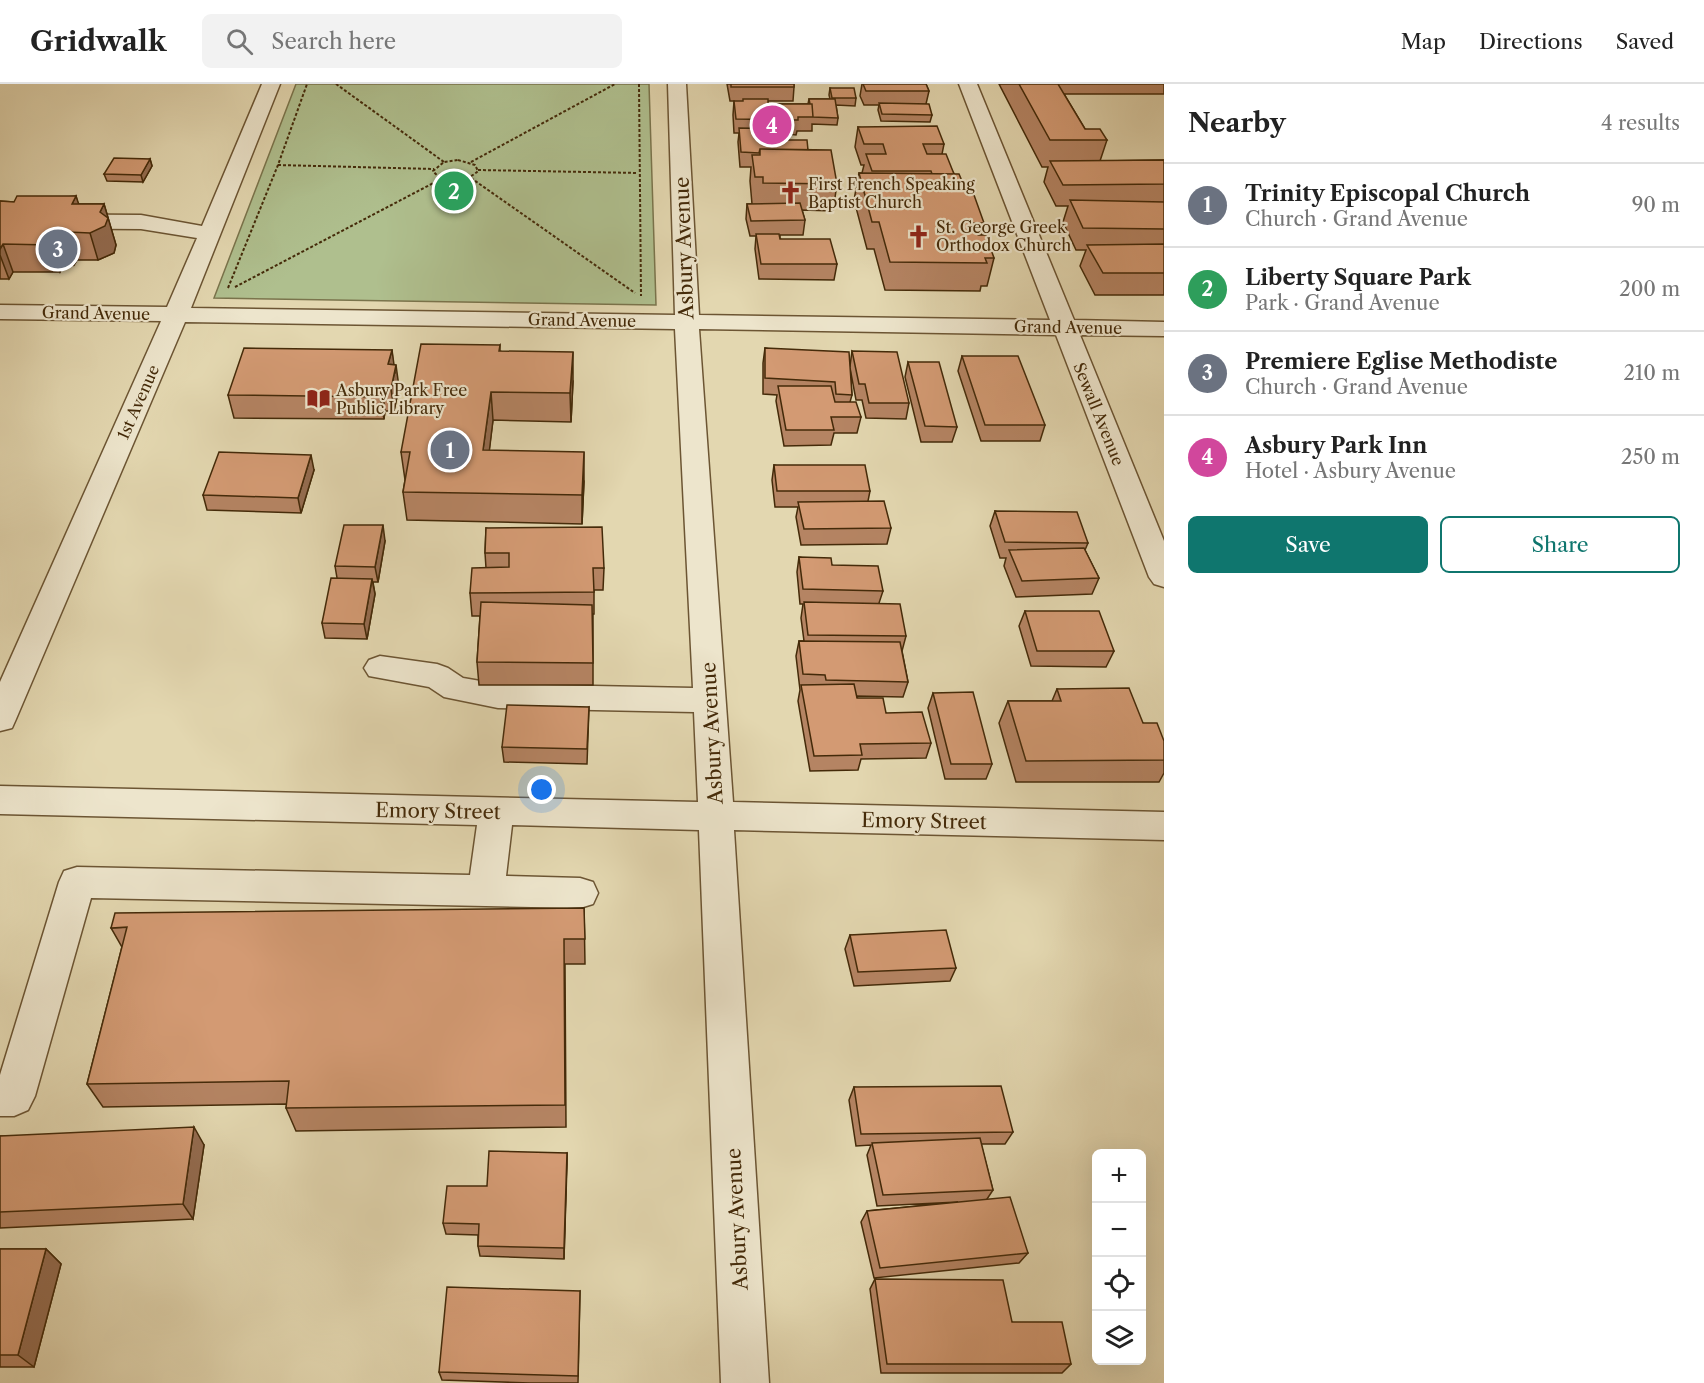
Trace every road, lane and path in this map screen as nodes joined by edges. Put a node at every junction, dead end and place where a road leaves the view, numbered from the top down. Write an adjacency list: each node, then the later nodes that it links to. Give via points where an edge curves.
1 (271, 84): 17 (street, 1st Avenue)
2 (307, 84): 10 (path)
3 (336, 84): 8 (path)
4 (615, 84): 9 (path)
5 (639, 84): 13 (path)
6 (677, 84): 24 (street, Asbury Avenue)
7 (968, 84): 25 (street, Sewall Avenue)
8 (444, 162): 9 (path); 11 (path)
9 (471, 162): 12 (path)
10 (278, 165): 11 (path); 18 (path)
11 (434, 169): 14 (path, via 434,174)
12 (478, 170): 13 (path); 15 (path)
13 (638, 173): 21 (path)
14 (441, 178): 15 (path); 18 (path)
15 (471, 178): 21 (path)
16 (0, 222): 17 (street, via 141,222)
17 (209, 234): 23 (street, 1st Avenue)
18 (227, 291): 19 (path)
19 (238, 291)
20 (629, 297): 21 (path)
21 (641, 297)
22 (0, 312): 23 (street, Grand Avenue)
23 (176, 315): 24 (street, Grand Avenue); 30 (street, 1st Avenue)
24 (687, 322): 25 (street, Grand Avenue); 29 (street, Asbury Avenue)
25 (1065, 327): 26 (street, Grand Avenue); 27 (street, Sewall Avenue)
26 (1164, 329)
27 (1164, 577)
28 (380, 668): 29 (street, via 437,676 455,689 498,696)
29 (710, 700): 33 (street, Asbury Avenue)
30 (0, 719)
31 (0, 800): 32 (street, Emory Street)
32 (496, 812): 33 (street, Emory Street); 35 (street)
33 (716, 817): 34 (street, Emory Street); 38 (street, Asbury Avenue)
34 (1164, 826)
35 (486, 891): 36 (street); 37 (street, via 77,882 14,1096)
36 (580, 893)
37 (0, 1096)
38 (745, 1383)

